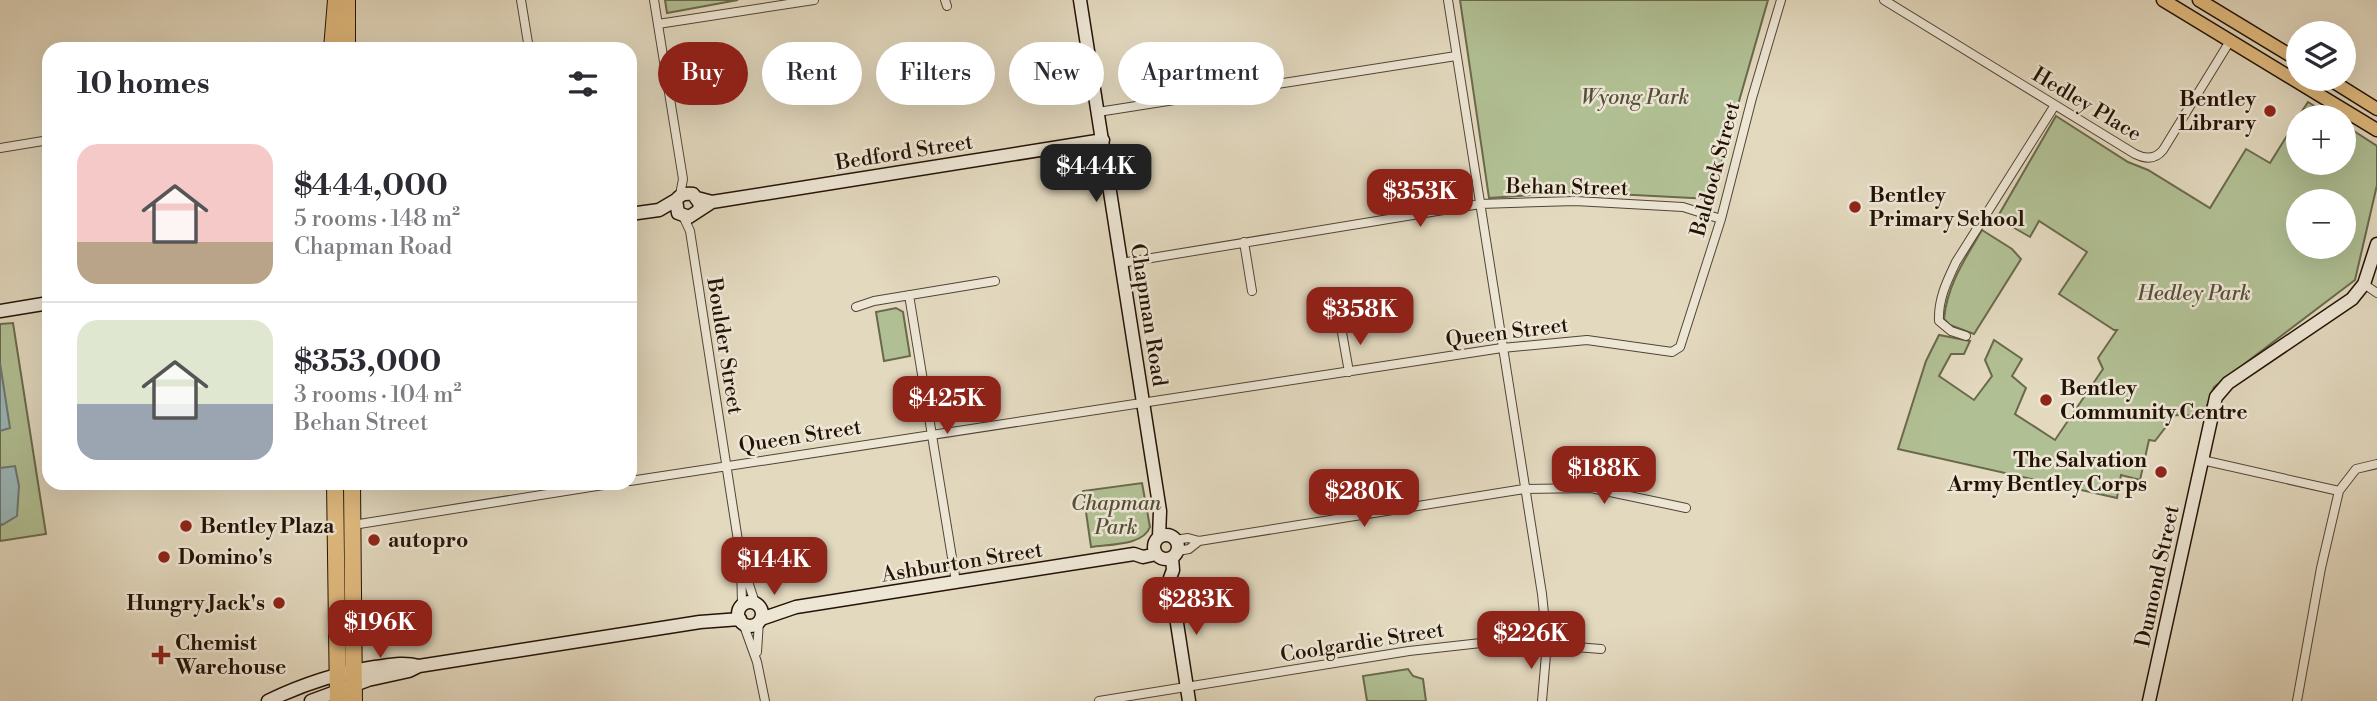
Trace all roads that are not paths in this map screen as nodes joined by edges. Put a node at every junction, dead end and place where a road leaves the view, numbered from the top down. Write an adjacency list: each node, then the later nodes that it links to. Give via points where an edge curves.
1 (336, 0): 14 (highway)
2 (347, 0): 15 (highway)
3 (521, 0): 16 (street)
4 (654, 0): 12 (street, Boulder Street)
5 (814, 0): 12 (street)
6 (1080, 0): 22 (street, Chapman Road)
7 (1448, 0): 18 (street)
8 (1781, 0): 30 (street, Baldock Street)
9 (1884, 0): 20 (street, Hedley Place)
10 (2163, 0): 13 (main road)
11 (2199, 0): 17 (main road)
12 (658, 24): 28 (street, Boulder Street)
13 (2230, 41): 20 (street, Hedley Place, via 2155,157 2135,154); 23 (main road)
14 (333, 42)
15 (347, 42)
16 (528, 42)
17 (2286, 53)
18 (1456, 56): 22 (street); 27 (street)
19 (2348, 91): 21 (main road)
20 (2055, 105): 43 (street, via 1944,288 1939,321)
21 (2377, 109)
22 (1098, 112): 24 (street, Chapman Road)
23 (2377, 130)
24 (1103, 140): 28 (street, Bedford Street); 33 (street, Chapman Road)
25 (42, 141): 26 (street)
26 (0, 148)
27 (1480, 204): 30 (street, Behan Street, via 1575,201 1657,206); 31 (street, Behan Street); 45 (street)
28 (688, 205): 29 (street); 51 (street, Boulder Street)
29 (637, 214)
30 (1721, 219): 44 (street, Baldock Street)
31 (1244, 242): 33 (street, Behan Street); 36 (street)
32 (2377, 244): 35 (street, Dumond Street)
33 (1121, 263): 47 (street, Chapman Road)
34 (995, 281): 38 (street)
35 (2364, 284): 37 (street); 49 (street, Dumond Street, via 2345,305 2223,387 2214,404)
36 (1252, 291)
37 (2377, 293)
38 (909, 295): 40 (street); 48 (street)
39 (42, 304): 41 (street)
40 (856, 307)
41 (0, 311)
42 (1341, 327): 46 (street)
43 (1966, 336)
44 (1681, 346): 45 (street, Queen Street, via 1672,352 1587,340)
45 (1502, 348): 46 (street, Queen Street); 53 (street)
46 (1349, 372): 47 (street, Queen Street)
47 (1143, 403): 48 (street, Queen Street); 60 (street, Chapman Road)
48 (932, 433): 51 (street, Queen Street); 62 (street)
49 (2202, 460): 57 (street); 77 (street, Dumond Street)
50 (2377, 464): 57 (street, via 2356,468)
51 (726, 465): 52 (street, Queen Street); 61 (street, Boulder Street)
52 (637, 480)
53 (1524, 489): 58 (street, Ashburton Street, via 1591,488); 60 (street, Ashburton Street, via 1199,541 1189,549); 66 (street)
54 (335, 490): 69 (highway)
55 (352, 490): 59 (highway)
56 (572, 490): 59 (street)
57 (2339, 491): 78 (street)
58 (1686, 508)
59 (353, 525): 69 (highway)
60 (1166, 547): 62 (street, Ashburton Street, via 1143,557 1134,554); 70 (street, Chapman Road, via 1173,570 1170,578)
61 (741, 560): 64 (street); 64 (street)
62 (956, 582): 63 (street, Ashburton Street)
63 (796, 607): 64 (street, Ashburton Street); 65 (street, Ashburton Street)
64 (746, 610): 65 (street, Ashburton Street, via 752,625); 68 (street); 69 (street, Ashburton Street, via 700,622 419,666 406,663)
65 (760, 620): 68 (street)
66 (1547, 643): 67 (street, Coolgardie Street); 70 (street, Coolgardie Street, via 1499,641 1409,651); 76 (street)
67 (1601, 649)
68 (757, 662): 73 (street)
69 (346, 687): 71 (street, via 292,689); 72 (street)
70 (1187, 687): 74 (street, Coolgardie Street); 75 (street, Chapman Road)
71 (268, 701)
72 (310, 701)
73 (765, 701)
74 (1099, 701)
75 (1189, 701)
76 (1542, 701)
77 (2149, 701)
78 (2297, 701)

